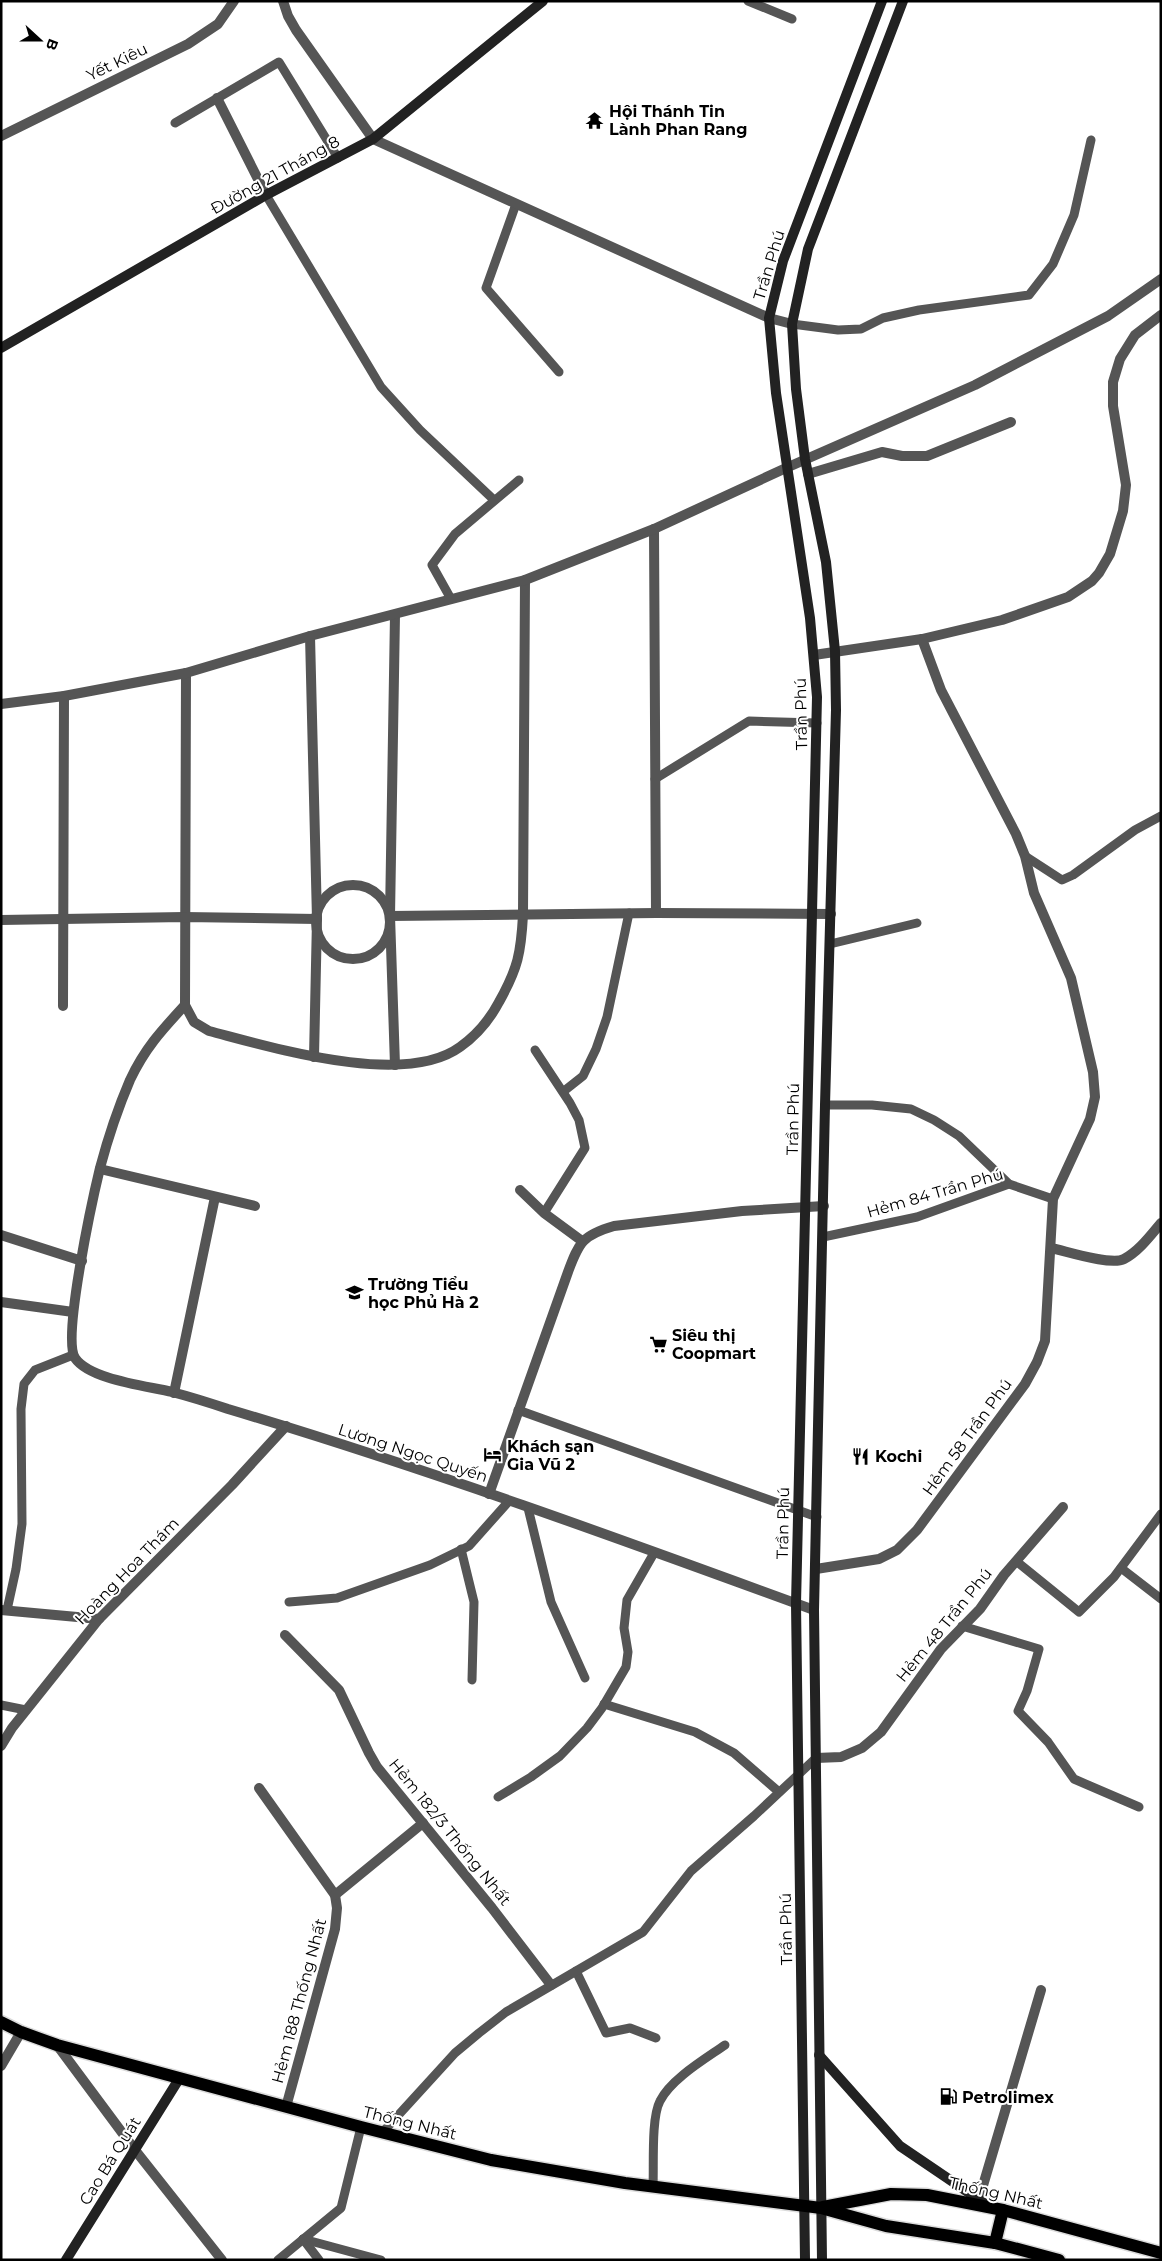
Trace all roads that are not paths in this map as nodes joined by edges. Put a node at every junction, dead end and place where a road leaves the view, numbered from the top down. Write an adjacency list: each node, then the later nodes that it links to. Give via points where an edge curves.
1 (234, 1): 10 (street, Yết Kiêu, via 218,24 188,44)
2 (282, 1): 11 (street, via 296,30)
3 (543, 1): 11 (main road, Đường 21 Tháng 8)
4 (748, 1): 7 (lane)
5 (882, 1): 18 (main road, Trần Phú, via 783,262)
6 (902, 1): 19 (main road, Trần Phú, via 808,249)
7 (792, 19)
8 (217, 98): 9 (lane); 13 (lane, via 279,62); 14 (street)
9 (175, 123)
10 (1, 136)
11 (373, 139): 13 (main road, Đường 21 Tháng 8); 15 (street)
12 (1091, 140): 19 (lane, via 1074,215 1053,264 1030,295 919,310 883,318 862,329 838,330)
13 (338, 158): 14 (main road, Đường 21 Tháng 8)
14 (266, 195): 20 (main road, Đường 21 Tháng 8); 27 (lane, via 381,387 420,430)
15 (516, 204): 18 (street); 21 (lane, via 486,288)
16 (1161, 278): 23 (street, via 1108,316 975,385)
17 (1161, 315): 33 (street, via 1131,341 1120,359 1113,382 1113,406 1126,485 1124,512 1110,554 1099,573 1068,597 1042,607)
18 (769, 318): 19 (street); 24 (main road, Trần Phú)
19 (792, 324): 23 (main road, Trần Phú)
20 (1, 348)
21 (559, 372)
22 (1011, 422): 25 (street, via 927,456 882,452)
23 (805, 459): 24 (street); 25 (main road, Trần Phú)
24 (786, 468): 28 (street); 35 (main road, Trần Phú)
25 (808, 474): 34 (main road, Trần Phú, via 826,562)
26 (519, 480): 27 (lane)
27 (494, 500): 30 (lane, via 455,534 432,565)
28 (654, 529): 29 (street); 40 (street)
29 (525, 580): 30 (street); 48 (street)
30 (451, 599): 31 (street)
31 (395, 615): 32 (street); 47 (street)
32 (310, 636): 36 (street); 51 (street)
33 (922, 639): 34 (street); 42 (street, via 941,690)
34 (835, 651): 35 (street); 45 (main road, Trần Phú)
35 (814, 655): 39 (main road, Trần Phú)
36 (186, 672): 37 (street); 49 (street)
37 (64, 696): 38 (street); 50 (street)
38 (1, 704)
39 (817, 723): 40 (lane, via 749,721); 46 (main road, Trần Phú)
40 (655, 779): 44 (street)
41 (1161, 816): 42 (lane, via 1062,880)
42 (1025, 856): 66 (street, via 1034,894 1071,978 1096,1097 1090,1119)
43 (629, 913): 44 (street); 48 (street); 60 (lane, via 607,1018 596,1049 583,1076)
44 (656, 913): 46 (street)
45 (831, 914): 46 (street); 54 (main road, Trần Phú)
46 (813, 915): 69 (main road, Trần Phú)
47 (390, 916): 48 (street); 51 (street, via 379,895 358,885 335,890 326,897 319,907); 51 (street, via 390,928 382,945 367,956 355,959 342,958 331,952 318,932); 59 (street)
48 (523, 916): 59 (street, via 521,950 512,978 489,1021 460,1048 431,1060)
49 (184, 917): 50 (street); 51 (street); 55 (street)
50 (63, 919): 52 (street); 56 (street)
51 (317, 919): 58 (street)
52 (1, 920)
53 (917, 923): 54 (lane)
54 (830, 944): 61 (main road, Trần Phú)
55 (185, 1005): 58 (street, via 194,1022 209,1031); 62 (street, via 152,1040 131,1079)
56 (63, 1006)
57 (535, 1050): 60 (lane)
58 (314, 1057): 59 (street)
59 (395, 1064)
60 (564, 1091): 70 (lane, via 579,1120 585,1148)
61 (825, 1105): 63 (lane, via 872,1105 910,1110 934,1120 959,1136); 68 (main road, Trần Phú)
62 (100, 1169): 65 (street); 76 (street)
63 (1010, 1184): 66 (lane, Hẻm 84 Trần Phú); 73 (lane, Hẻm 84 Trần Phú, via 917,1216)
64 (520, 1190): 70 (street)
65 (215, 1197): 67 (street); 80 (street)
66 (1053, 1199): 75 (street, Hẻm 58 Trần Phú)
67 (255, 1206)
68 (824, 1206): 69 (street); 73 (main road, Trần Phú)
69 (806, 1207): 74 (street, via 614,1226 594,1232); 87 (main road, Trần Phú)
70 (544, 1213): 74 (street)
71 (1161, 1223): 75 (street, via 1138,1249 1122,1261 1107,1261)
72 (1, 1235): 76 (street)
73 (823, 1236): 89 (main road, Trần Phú)
74 (582, 1241): 81 (street)
75 (1051, 1248): 94 (street, Hẻm 58 Trần Phú, via 1045,1341 1025,1384 917,1530 897,1550 879,1559)
76 (82, 1261): 78 (street)
77 (1, 1302): 78 (street)
78 (73, 1312): 79 (street)
79 (73, 1355): 80 (street, Lương Ngọc Quyến, via 91,1370 115,1380); 98 (lane, via 35,1370 24,1384 21,1409 22,1524 16,1569)
80 (174, 1392): 82 (street, Lương Ngọc Quyến)
81 (518, 1410): 83 (street); 87 (lane)
82 (286, 1426): 83 (street, Lương Ngọc Quyến); 100 (street, Hoàng Hoa Thám)
83 (489, 1494): 84 (street, Lương Ngọc Quyến)
84 (509, 1501): 86 (street, Lương Ngọc Quyến); 90 (lane, via 469,1546)
85 (1063, 1507): 92 (street, Hẻm 48 Trần Phú)
86 (528, 1508): 91 (street, Lương Ngọc Quyến); 103 (lane, via 551,1602)
87 (799, 1510): 89 (lane); 97 (main road, Trần Phú)
88 (1161, 1514): 93 (lane)
89 (817, 1517): 94 (main road, Trần Phú)
90 (461, 1549): 96 (lane, via 415,1571 337,1598); 104 (lane, via 474,1602)
91 (654, 1553): 97 (street, Lương Ngọc Quyến); 105 (lane, via 627,1600 624,1628 628,1652 626,1667)
92 (1016, 1561): 93 (lane, via 1080,1612); 101 (street, Hẻm 48 Trần Phú, via 980,1609)
93 (1121, 1568): 95 (lane)
94 (816, 1569): 99 (main road, Trần Phú)
95 (1161, 1598)
96 (289, 1602)
97 (796, 1604): 99 (street, Lương Ngọc Quyến); 110 (main road, Trần Phú)
98 (4, 1610): 100 (street)
99 (814, 1610): 109 (main road, Trần Phú)
100 (99, 1619): 107 (street, Hoàng Hoa Thám)
101 (962, 1626): 109 (street, Hẻm 48 Trần Phú, via 941,1649 881,1732 862,1748 841,1757); 114 (lane, via 1038,1650 1018,1711 1048,1742 1074,1779)
102 (285, 1635): 115 (street, Hẻm 182/3 Thống Nhất, via 339,1690 368,1753)
103 (585, 1678)
104 (472, 1680)
105 (604, 1704): 112 (lane, via 695,1732 734,1753); 113 (lane, via 587,1728 560,1756)
106 (1, 1705): 107 (lane)
107 (26, 1710): 108 (street, Hoàng Hoa Thám)
108 (1, 1746)
109 (816, 1758): 110 (lane); 125 (main road, Trần Phú)
110 (799, 1774): 112 (lane); 134 (main road, Trần Phú)
111 (259, 1788): 116 (street)
112 (779, 1792): 117 (lane, via 691,1871 642,1932)
113 (498, 1797)
114 (1139, 1807)
115 (423, 1823): 116 (street); 118 (street, Hẻm 182/3 Thống Nhất)
116 (335, 1895): 128 (street, Hẻm 188 Thống Nhất, via 335,1929)
117 (576, 1971): 118 (lane); 122 (lane, via 606,2033 630,2028)
118 (551, 1985): 130 (lane, via 506,2012 455,2053)
119 (1041, 1990): 133 (street)
120 (1, 2022): 121 (main road, Thống Nhất)
121 (21, 2032): 123 (main road, Thống Nhất); 126 (street)
122 (656, 2038)
123 (57, 2045): 127 (main road, Thống Nhất); 131 (street)
124 (725, 2045): 132 (lane, via 670,2087 661,2099 656,2118)
125 (819, 2055): 133 (main road, via 900,2146); 136 (main road, Trần Phú)
126 (1, 2066)
127 (179, 2079): 128 (main road, Thống Nhất); 131 (main road, Cao Bá Quát)
128 (286, 2108): 129 (main road, Thống Nhất)
129 (361, 2127): 130 (main road, Thống Nhất); 138 (lane, via 341,2208)
130 (382, 2133): 132 (main road, Thống Nhất, via 491,2160)
131 (135, 2150): 141 (main road, Cao Bá Quát); 142 (street)
132 (653, 2186): 134 (main road, Thống Nhất)
133 (978, 2199): 135 (main road)
134 (804, 2206): 136 (main road, Thống Nhất); 146 (main road, Trần Phú)
135 (990, 2207): 136 (main road, Thống Nhất, via 927,2195 891,2194); 137 (main road, Thống Nhất)
136 (821, 2208): 139 (main road, Thống Nhất, via 886,2226); 147 (main road, Trần Phú)
137 (1004, 2210): 139 (main road); 140 (main road, Thống Nhất)
138 (303, 2239): 143 (lane); 144 (lane); 145 (lane)
139 (995, 2243): 148 (main road, Thống Nhất)
140 (1161, 2253)
141 (66, 2260)
142 (222, 2260)
143 (278, 2260)
144 (319, 2260)
145 (381, 2260)
146 (805, 2260)
147 (822, 2260)
148 (1059, 2260)

